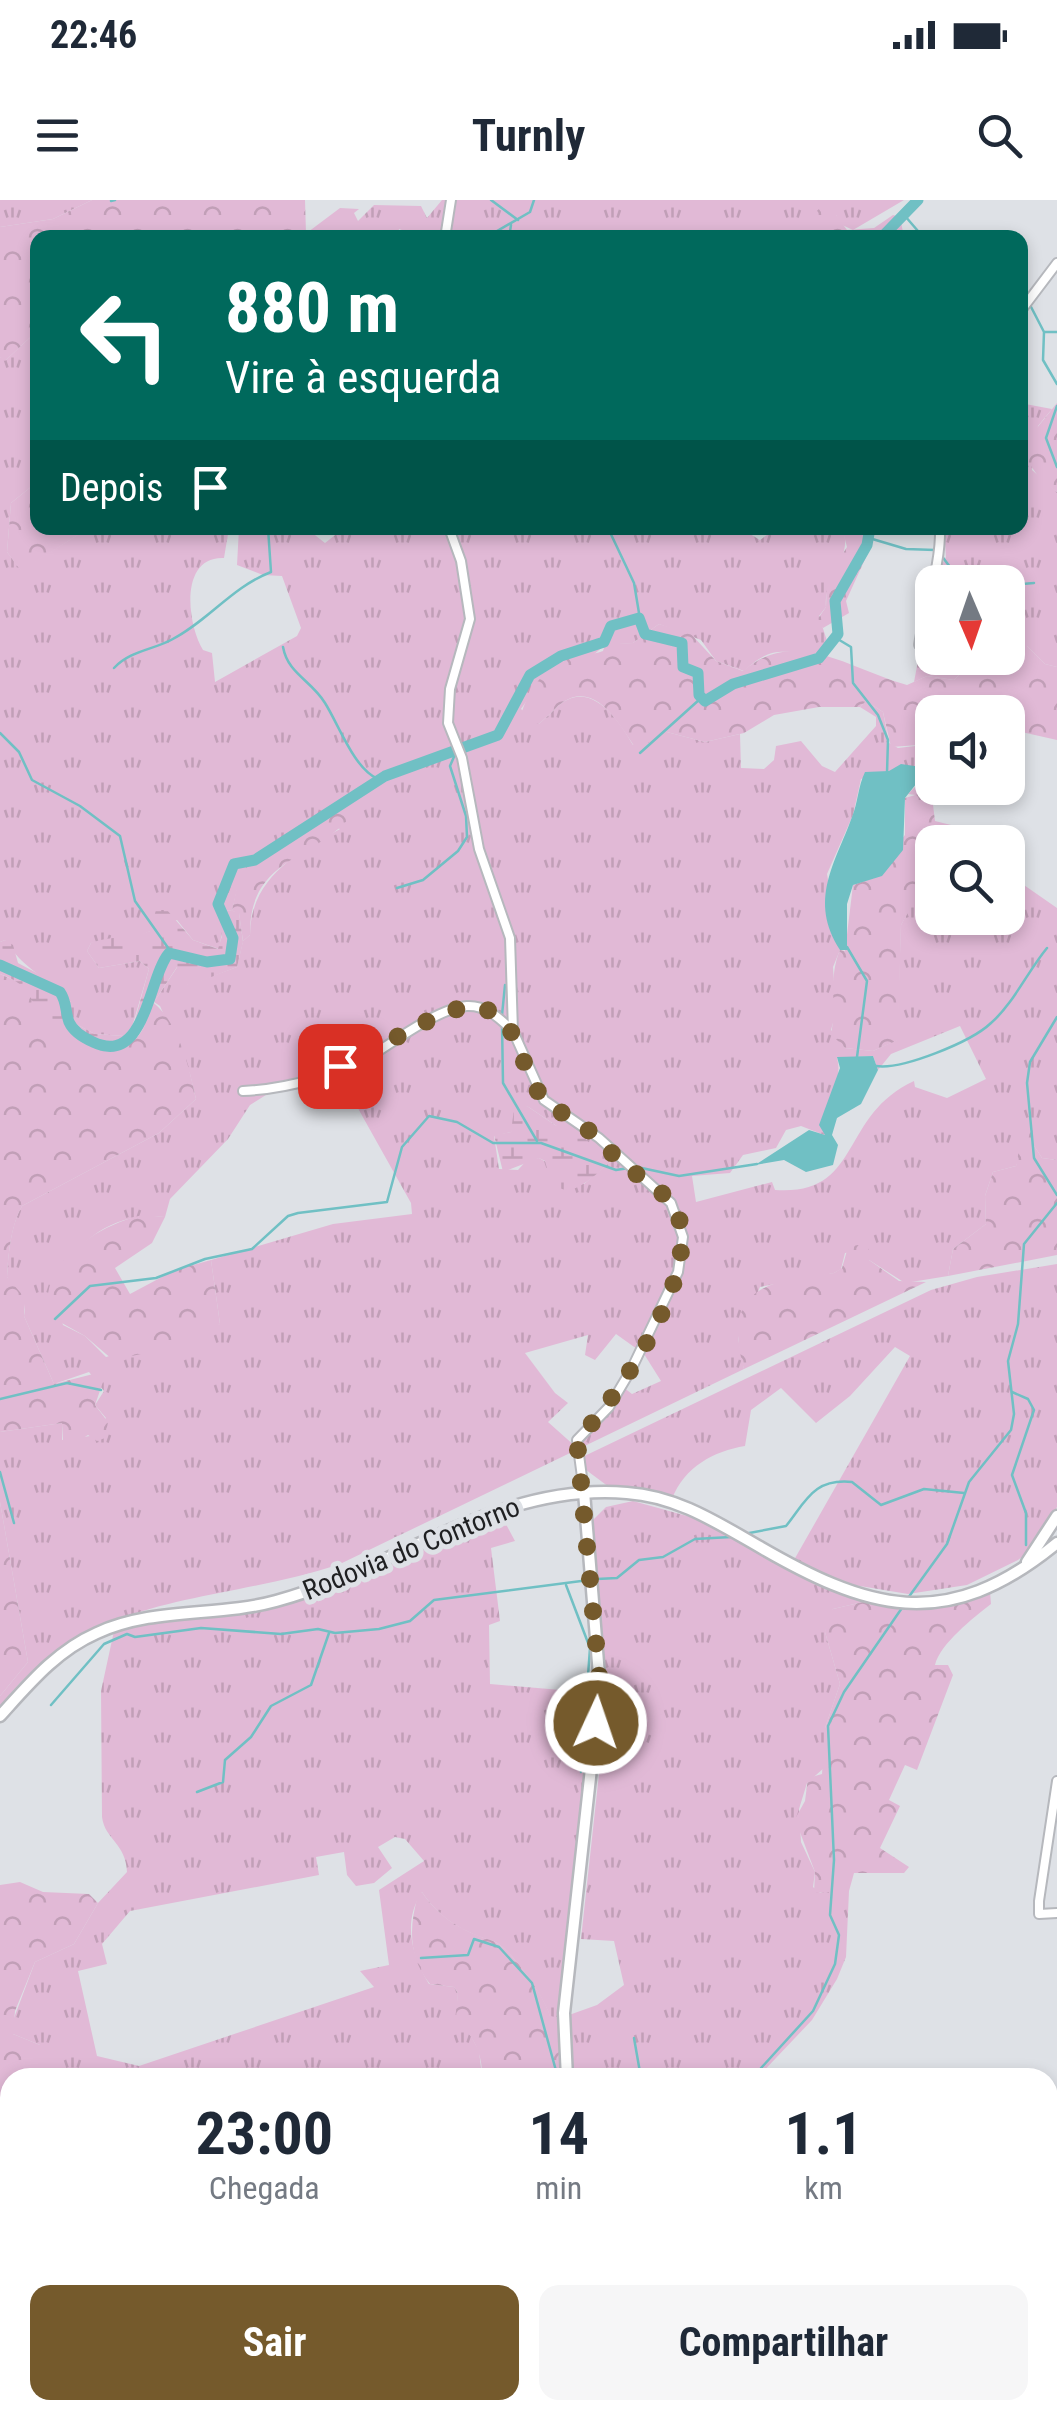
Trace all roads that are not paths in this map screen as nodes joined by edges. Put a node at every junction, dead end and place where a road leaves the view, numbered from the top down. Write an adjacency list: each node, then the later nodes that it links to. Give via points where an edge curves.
1 (451, 200): 2 (street)
2 (446, 230)
3 (1057, 263): 4 (street)
4 (1028, 301)
5 (452, 535): 8 (street, via 470,612 447,711 479,849 510,938)
6 (940, 535): 7 (street)
7 (936, 565)
8 (513, 1032): 9 (street, via 485,1009 458,1008 298,1084); 10 (street, via 544,1100 671,1203 682,1237 678,1272 631,1370 610,1407 577,1440)
9 (243, 1090)
10 (584, 1492): 13 (main road, Rodovia do Contorno, via 630,1492 674,1502 814,1580 856,1596 896,1603 957,1598); 14 (main road, Rodovia do Contorno, via 507,1506 274,1602 163,1615 98,1632 50,1662); 17 (main road, via 600,1686 564,2012)
11 (1057, 1516): 13 (main road)
12 (1057, 1546): 13 (main road, Rodovia do Contorno)
13 (1020, 1570)
14 (0, 1716)
15 (1057, 1780): 16 (street, via 1039,1914)
16 (1057, 1913)
17 (567, 2068)

